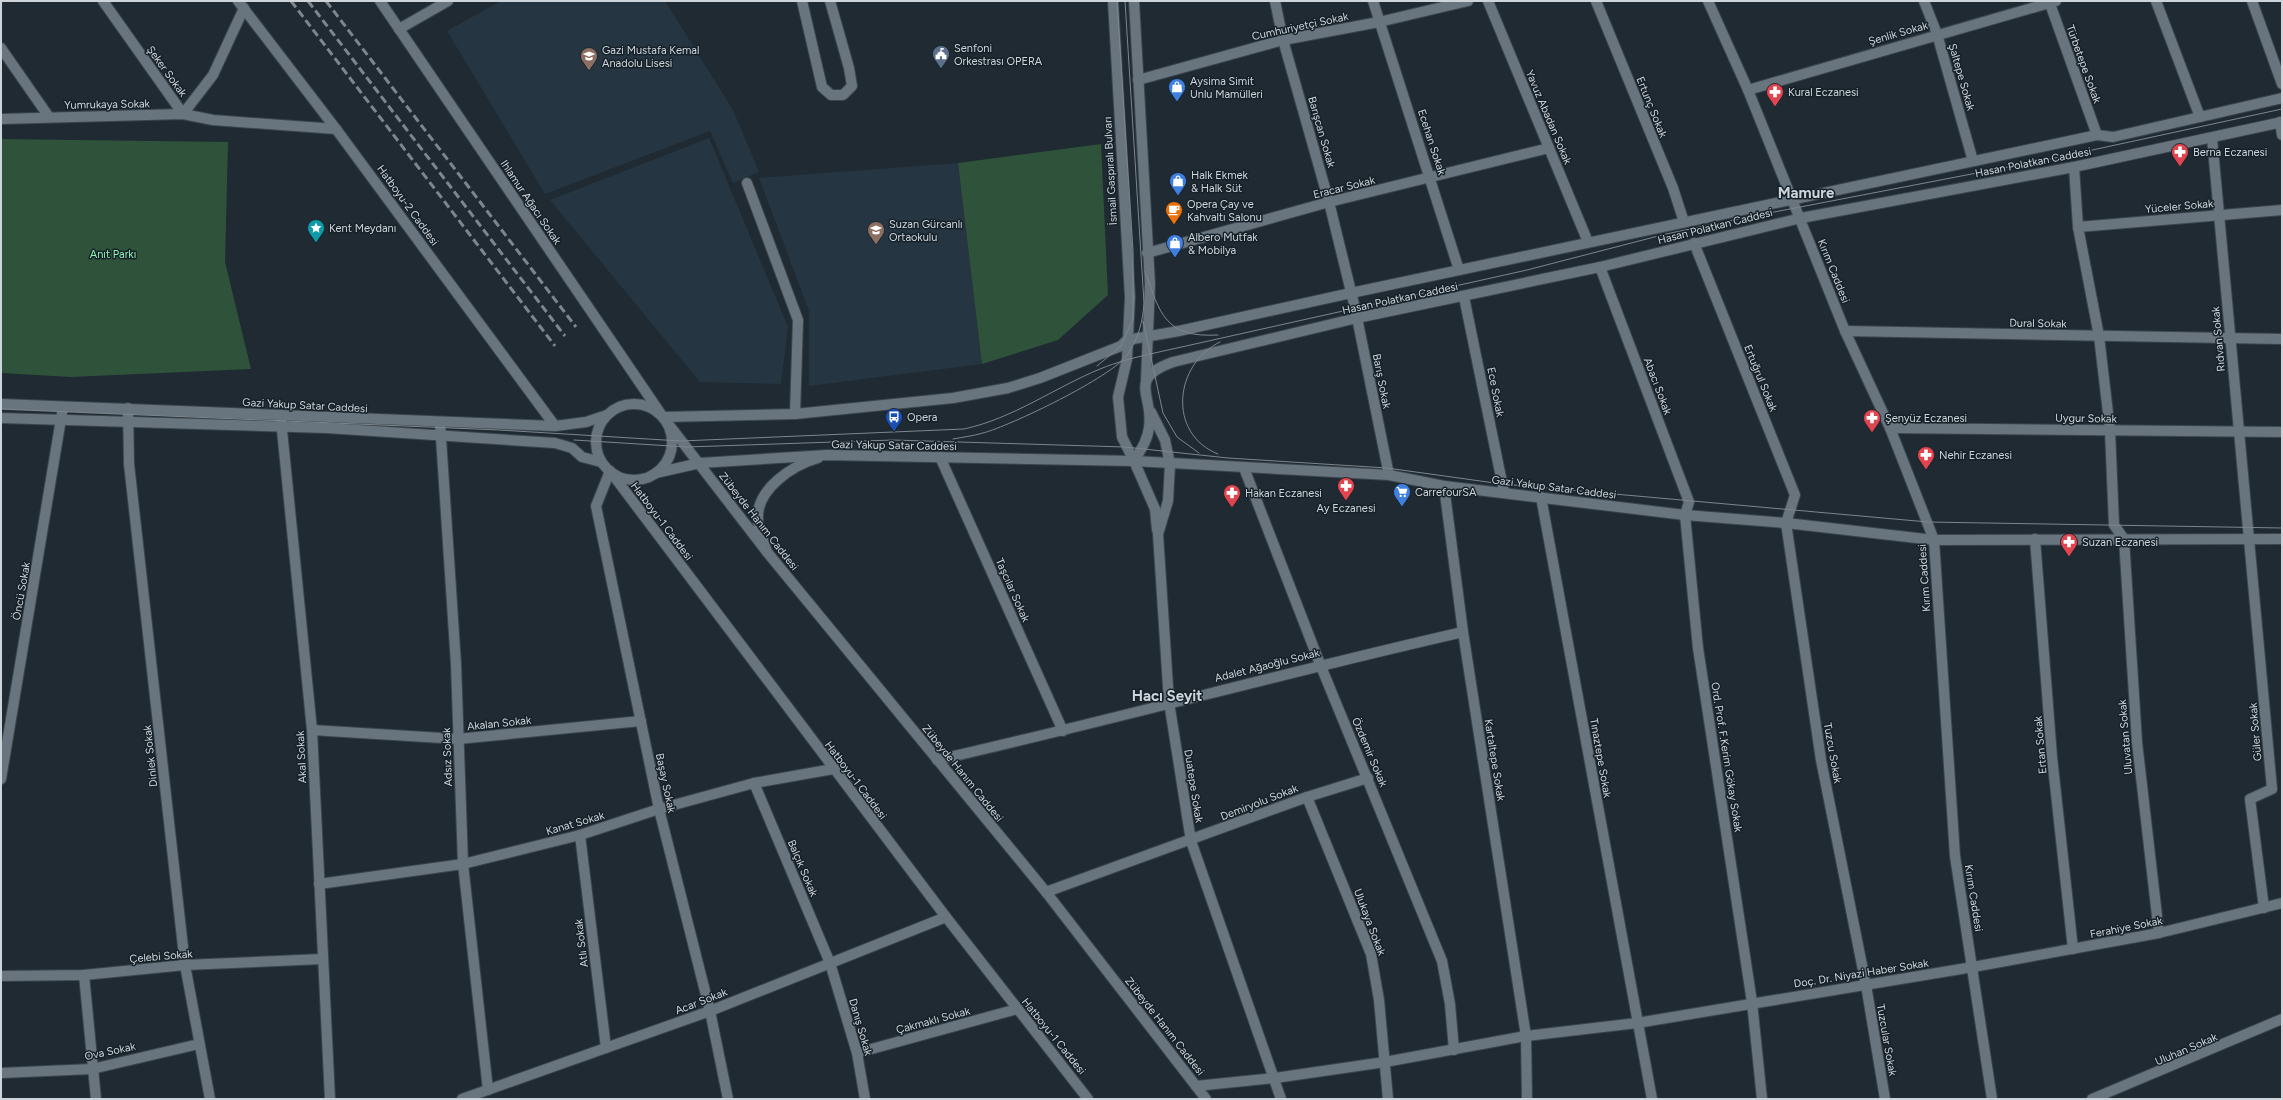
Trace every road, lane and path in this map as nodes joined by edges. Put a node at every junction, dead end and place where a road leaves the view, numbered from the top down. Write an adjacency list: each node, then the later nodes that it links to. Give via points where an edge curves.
1 (103, 1): 28 (street, Şeker Sokak)
2 (380, 1): 20 (street, Ihlamur Ağacı Sokak)
3 (448, 1): 20 (street)
4 (802, 1): 5 (street, via 822,87 831,95 843,95 852,86)
5 (830, 1)
6 (1113, 1): 62 (street, İsmail Gaspıralı Bulvarı, via 1130,297)
7 (1134, 1): 24 (street)
8 (1275, 1): 22 (street, Barışcan Sokak)
9 (1373, 1): 19 (street)
10 (1468, 1): 19 (street, Cumhuriyetçi Sokak)
11 (1488, 1): 37 (street, Yavuz Abadan Sokak)
12 (1596, 1): 47 (street, Ertunç Sokak, via 1673,188)
13 (1708, 1): 26 (street, Kırım Caddesi)
14 (1924, 1): 21 (street, Şaltepe Sokak)
15 (2156, 1): 29 (street)
16 (2252, 1): 25 (street)
17 (2051, 2): 21 (street, Şenlik Sokak); 34 (street, Türbetepe Sokak)
18 (241, 5): 28 (street, Şeker Sokak, via 213,75); 33 (street, Hatboyu-2 Caddesi)
19 (1379, 22): 22 (street, Cumhuriyetçi Sokak); 40 (street, Ecehan Sokak)
20 (399, 29): 71 (street, Ihlamur Ağacı Sokak)
21 (1937, 34): 26 (street, Şenlik Sokak); 38 (street, Şaltepe Sokak)
22 (1283, 40): 24 (street, Cumhuriyetçi Sokak); 43 (street, Barışcan Sokak)
23 (1, 48): 30 (street)
24 (1138, 80): 51 (street)
25 (2282, 84)
26 (1748, 90): 42 (street, Kırım Caddesi)
27 (2282, 98): 29 (street)
28 (183, 114): 30 (street, Yumrukaya Sokak); 33 (street, Yumrukaya Sokak, via 212,120)
29 (2200, 117): 34 (street, via 2113,137)
30 (49, 118): 31 (street, Yumrukaya Sokak)
31 (1, 119)
32 (2281, 122): 35 (street); 36 (street, Hasan Polatkan Caddesi)
33 (336, 129): 76 (street, Hatboyu-2 Caddesi)
34 (2097, 135): 38 (street)
35 (2282, 136)
36 (2212, 138): 39 (street, Hasan Polatkan Caddesi); 45 (street, Rıdvan Sokak)
37 (1549, 148): 40 (street, Eracar Sokak); 49 (street, Yavuz Abadan Sokak)
38 (1973, 161): 42 (street)
39 (2074, 167): 46 (street, Hasan Polatkan Caddesi); 48 (street)
40 (1431, 178): 43 (street, Eracar Sokak); 53 (street, Ecehan Sokak)
41 (747, 183): 68 (street, via 798,320)
42 (1792, 199): 46 (street, Kırım Caddesi); 47 (street)
43 (1329, 202): 51 (street, Eracar Sokak); 54 (street, Barışcan Sokak)
44 (2282, 210): 45 (street, Yüceler Sokak)
45 (2219, 214): 48 (street, Yüceler Sokak); 60 (street, Rıdvan Sokak)
46 (1801, 218): 50 (street, Hasan Polatkan Caddesi); 57 (street, Kırım Caddesi)
47 (1684, 222): 49 (street)
48 (2078, 227): 59 (street)
49 (1588, 242): 53 (street)
50 (1694, 243): 52 (street, Hasan Polatkan Caddesi); 97 (street, Ertuğrul Sokak, via 1795,495)
51 (1147, 252): 58 (street, via 1150,284)
52 (1600, 267): 55 (street, Hasan Polatkan Caddesi); 96 (street, Abacı Sokak, via 1689,502)
53 (1458, 270): 54 (street)
54 (1351, 292): 56 (street, Barış Sokak); 58 (street, via 1179,331)
55 (1464, 297): 56 (street, Hasan Polatkan Caddesi); 94 (street, Ece Sokak)
56 (1357, 318): 63 (street, Hasan Polatkan Caddesi, via 1180,360 1158,368); 92 (street, Barış Sokak)
57 (1845, 331): 59 (street, Dural Sokak); 78 (street, Kırım Caddesi)
58 (1148, 335): 62 (street); 63 (street)
59 (2099, 336): 60 (street, Dural Sokak); 79 (street)
60 (2230, 337): 61 (street, Dural Sokak); 80 (street, Rıdvan Sokak)
61 (2282, 339)
62 (1127, 340): 68 (street, via 1115,349 1008,388 953,398); 85 (street, İsmail Gaspıralı Bulvarı, via 1127,359 1118,397 1122,437)
63 (1146, 381): 67 (street, via 1145,398)
64 (1, 404): 65 (street, Gazi Yakup Satar Caddesi)
65 (63, 407): 66 (street, Gazi Yakup Satar Caddesi); 73 (street, Öncü Sokak)
66 (128, 408): 70 (street, Gazi Yakup Satar Caddesi); 74 (street, Dinlek Sokak)
67 (1148, 408): 85 (street, via 1148,433); 88 (street, Duatepe Sokak, via 1165,440)
68 (795, 414): 71 (street)
69 (607, 415): 71 (street, via 629,404 647,407); 76 (street, Gazi Yakup Satar Caddesi, via 586,422); 86 (street, via 596,438)
70 (280, 416): 75 (street, Gazi Yakup Satar Caddesi); 77 (street, Akal Sokak)
71 (663, 417): 87 (street, Zübeyde Hanım Caddesi); 91 (street, via 672,440 665,464)
72 (1, 418): 73 (street, Gazi Yakup Satar Caddesi)
73 (62, 421): 74 (street, Gazi Yakup Satar Caddesi); 115 (street, Öncü Sokak)
74 (128, 423): 77 (street, Gazi Yakup Satar Caddesi); 131 (street, Dinlek Sokak, via 130,472)
75 (440, 423): 76 (street, Gazi Yakup Satar Caddesi); 82 (street, Adsız Sokak)
76 (555, 426)
77 (282, 427): 82 (street, Gazi Yakup Satar Caddesi); 109 (street, Akal Sokak)
78 (1890, 428): 79 (street, Uygur Sokak); 103 (street, Kırım Caddesi)
79 (2110, 430): 80 (street, Uygur Sokak); 101 (street, via 2114,525)
80 (2239, 432): 81 (street, Uygur Sokak); 99 (street, Rıdvan Sokak)
81 (2282, 432)
82 (441, 434): 86 (street, Gazi Yakup Satar Caddesi, via 556,443 572,448 582,457); 111 (street, Adsız Sokak, via 456,664)
83 (828, 455): 84 (street, Gazi Yakup Satar Caddesi); 87 (street, Gazi Yakup Satar Caddesi); 104 (street, via 805,462 787,472 771,487 761,503 758,519)
84 (940, 457): 85 (street, Gazi Yakup Satar Caddesi); 110 (street, Taşcılar Sokak)
85 (1134, 461): 88 (street, Gazi Yakup Satar Caddesi); 98 (street, İsmail Gaspıralı Bulvarı, via 1155,509)
86 (602, 462): 90 (street)
87 (700, 463): 91 (street, Gazi Yakup Satar Caddesi); 104 (street, Zübeyde Hanım Caddesi)
88 (1170, 464): 89 (street, Gazi Yakup Satar Caddesi); 98 (street, Duatepe Sokak, via 1168,501)
89 (1244, 468): 92 (street, Gazi Yakup Satar Caddesi); 106 (street, Özdemir Sokak)
90 (610, 471): 91 (street, via 632,480); 108 (street, Başay Sokak, via 596,506); 113 (street, Hatboyu-1 Caddesi)
91 (656, 473)
92 (1389, 475): 93 (street, Gazi Yakup Satar Caddesi)
93 (1444, 486): 94 (street, Gazi Yakup Satar Caddesi); 105 (street, Kartaltepe Sokak)
94 (1504, 492): 95 (street, Gazi Yakup Satar Caddesi)
95 (1541, 497): 96 (street, Gazi Yakup Satar Caddesi); 140 (street, Tınaztepe Sokak)
96 (1685, 515): 97 (street, Gazi Yakup Satar Caddesi); 136 (street, Ord. Prof. F.Kerim Gökay Sokak, via 1698,648)
97 (1786, 523): 103 (street, Gazi Yakup Satar Caddesi); 135 (street, Tuzcu Sokak, via 1821,760)
98 (1158, 534): 107 (street, Duatepe Sokak)
99 (2248, 538): 101 (street, Gazi Yakup Satar Caddesi); 102 (street, Gazi Yakup Satar Caddesi); 125 (street, Güler Sokak, via 2272,789 2250,799)
100 (2035, 539): 101 (street, Gazi Yakup Satar Caddesi); 103 (street, Gazi Yakup Satar Caddesi); 128 (street, Ertan Sokak, via 2052,757)
101 (2124, 539): 127 (street, Uluvatan Sokak, via 2137,742)
102 (2282, 539)
103 (1934, 540): 132 (street, Kırım Caddesi, via 1955,856)
104 (767, 552): 112 (street, Zübeyde Hanım Caddesi)
105 (1463, 632): 106 (street, Adalet Ağaoğlu Sokak); 141 (street, Kartaltepe Sokak)
106 (1320, 664): 107 (street, Adalet Ağaoğlu Sokak); 114 (street, Özdemir Sokak)
107 (1169, 702): 110 (street, Adalet Ağaoğlu Sokak); 120 (street, Duatepe Sokak)
108 (640, 721): 111 (street, Akalan Sokak); 118 (street, Başay Sokak)
109 (312, 730): 111 (street, Akalan Sokak); 122 (street, Akal Sokak)
110 (1063, 732): 112 (street, Adalet Ağaoğlu Sokak)
111 (458, 739): 121 (street, Adsız Sokak)
112 (937, 760): 123 (street, Zübeyde Hanım Caddesi)
113 (833, 769): 116 (street, Kanat Sokak); 126 (street, Hatboyu-1 Caddesi)
114 (1368, 778): 117 (street, Demiryolu Sokak); 144 (street, Özdemir Sokak, via 1442,960 1450,1004)
115 (1, 779)
116 (754, 783): 118 (street, Kanat Sokak); 130 (street, Balçık Sokak)
117 (1307, 797): 120 (street, Demiryolu Sokak); 146 (street, Ulukaya Sokak, via 1371,954 1379,1000)
118 (659, 809): 119 (street, Kanat Sokak); 138 (street, Başay Sokak)
119 (580, 835): 121 (street, Kanat Sokak); 143 (street, Atlı Sokak)
120 (1191, 840): 123 (street, Demiryolu Sokak); 149 (street, Duatepe Sokak)
121 (463, 864): 122 (street, Kanat Sokak); 151 (street, Adsız Sokak)
122 (319, 884): 129 (street, Akal Sokak)
123 (1046, 892): 150 (street, Zübeyde Hanım Caddesi)
124 (2282, 903): 125 (street, Ferahiye Sokak)
125 (2264, 908): 127 (street, Ferahiye Sokak)
126 (946, 917): 130 (street, Acar Sokak); 137 (street, Hatboyu-1 Caddesi)
127 (2158, 933): 128 (street, Ferahiye Sokak)
128 (2073, 949): 132 (street, Ferahiye Sokak)
129 (322, 959): 131 (street, Çelebi Sokak); 154 (street, Akal Sokak)
130 (830, 963): 138 (street, Acar Sokak); 145 (street, Danış Sokak)
131 (185, 965): 133 (street, Çelebi Sokak); 142 (street, Dinlek Sokak)
132 (1972, 967): 135 (street, Doç. Dr. Niyazi Haber Sokak); 166 (street, Kırım Caddesi)
133 (84, 975): 134 (street, Çelebi Sokak); 147 (street)
134 (1, 976)
135 (1866, 984): 136 (street, Doç. Dr. Niyazi Haber Sokak); 165 (street, Tuzcular Sokak)
136 (1752, 1002): 140 (street, Doç. Dr. Niyazi Haber Sokak); 164 (street, Ord. Prof. F.Kerim Gökay Sokak)
137 (1017, 1009): 145 (street, Çakmaklı Sokak); 158 (street, Hatboyu-1 Caddesi)
138 (710, 1011): 143 (street, Acar Sokak); 156 (street, Başay Sokak)
139 (2282, 1020): 167 (street); 168 (street, Uluhan Sokak)
140 (1637, 1023): 141 (street, Doç. Dr. Niyazi Haber Sokak); 163 (street, Tınaztepe Sokak)
141 (1526, 1036): 144 (street, Doç. Dr. Niyazi Haber Sokak); 162 (street, Kartaltepe Sokak)
142 (199, 1044): 147 (street, Ova Sokak); 153 (street, Dinlek Sokak)
143 (606, 1048): 151 (street, Acar Sokak)
144 (1454, 1050): 146 (street, Doç. Dr. Niyazi Haber Sokak)
145 (856, 1053): 157 (street, Danış Sokak)
146 (1385, 1062): 149 (street, Doç. Dr. Niyazi Haber Sokak); 161 (street, Ulukaya Sokak)
147 (92, 1069): 148 (street, Ova Sokak); 152 (street)
148 (1, 1072)
149 (1275, 1078): 150 (street, Doç. Dr. Niyazi Haber Sokak); 160 (street, Duatepe Sokak)
150 (1196, 1086): 159 (street, Zübeyde Hanım Caddesi)
151 (488, 1090): 155 (street, Acar Sokak)
152 (96, 1099)
153 (210, 1099)
154 (330, 1099)
155 (462, 1099)
156 (728, 1099)
157 (865, 1099)
158 (1088, 1099)
159 (1206, 1099)
160 (1282, 1099)
161 (1388, 1099)
162 (1527, 1099)
163 (1652, 1099)
164 (1762, 1099)
165 (1885, 1099)
166 (1992, 1099)
167 (2092, 1099)
168 (2100, 1099)

